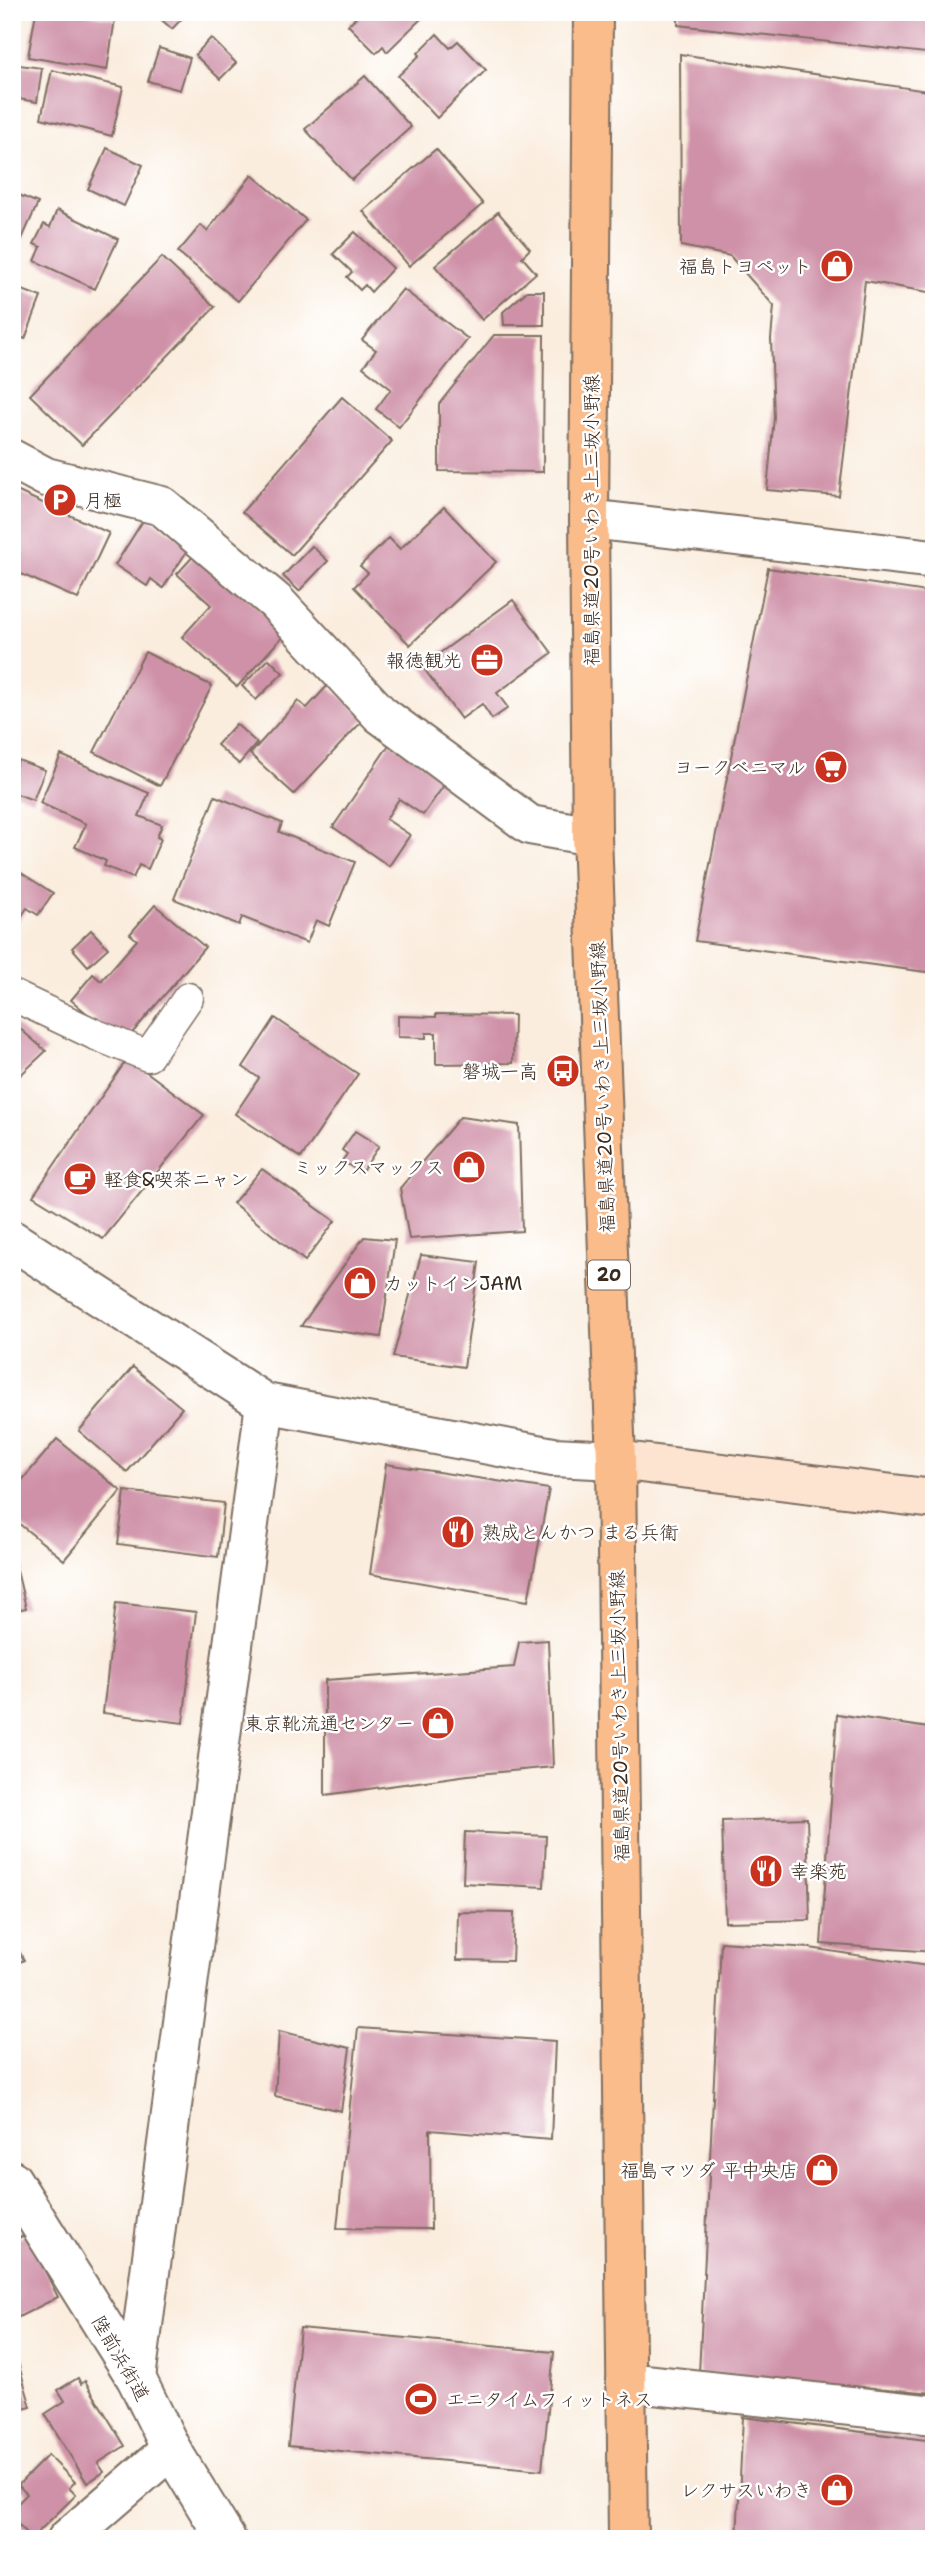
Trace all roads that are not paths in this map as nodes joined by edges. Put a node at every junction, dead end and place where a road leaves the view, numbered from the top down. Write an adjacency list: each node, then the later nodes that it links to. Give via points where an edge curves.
1 (593, 12): 3 (main road, 福島県道20号いわき上三坂小野線 / 20)
2 (12, 459): 5 (street, via 46,477 162,506 276,602 380,714 530,825)
3 (589, 519): 4 (street); 5 (main road, 福島県道20号いわき上三坂小野線 / 20)
4 (934, 559)
5 (592, 836): 10 (main road, 福島県道20号いわき上三坂小野線 / 20)
6 (12, 995): 7 (lane, via 148,1055)
7 (188, 998)
8 (12, 1240): 9 (street)
9 (265, 1403): 10 (street, via 553,1457); 13 (street)
10 (616, 1460): 11 (street); 14 (main road, 福島県道20号いわき上三坂小野線 / 20)
11 (934, 1499)
12 (12, 2180): 13 (street, 陸前浜街道)
13 (136, 2378): 16 (street, 陸前浜街道)
14 (626, 2382): 15 (street); 19 (main road, 福島県道20号いわき上三坂小野線 / 20)
15 (934, 2415)
16 (171, 2449): 17 (street); 18 (street, 陸前浜街道)
17 (67, 2539)
18 (226, 2539)
19 (628, 2539)

